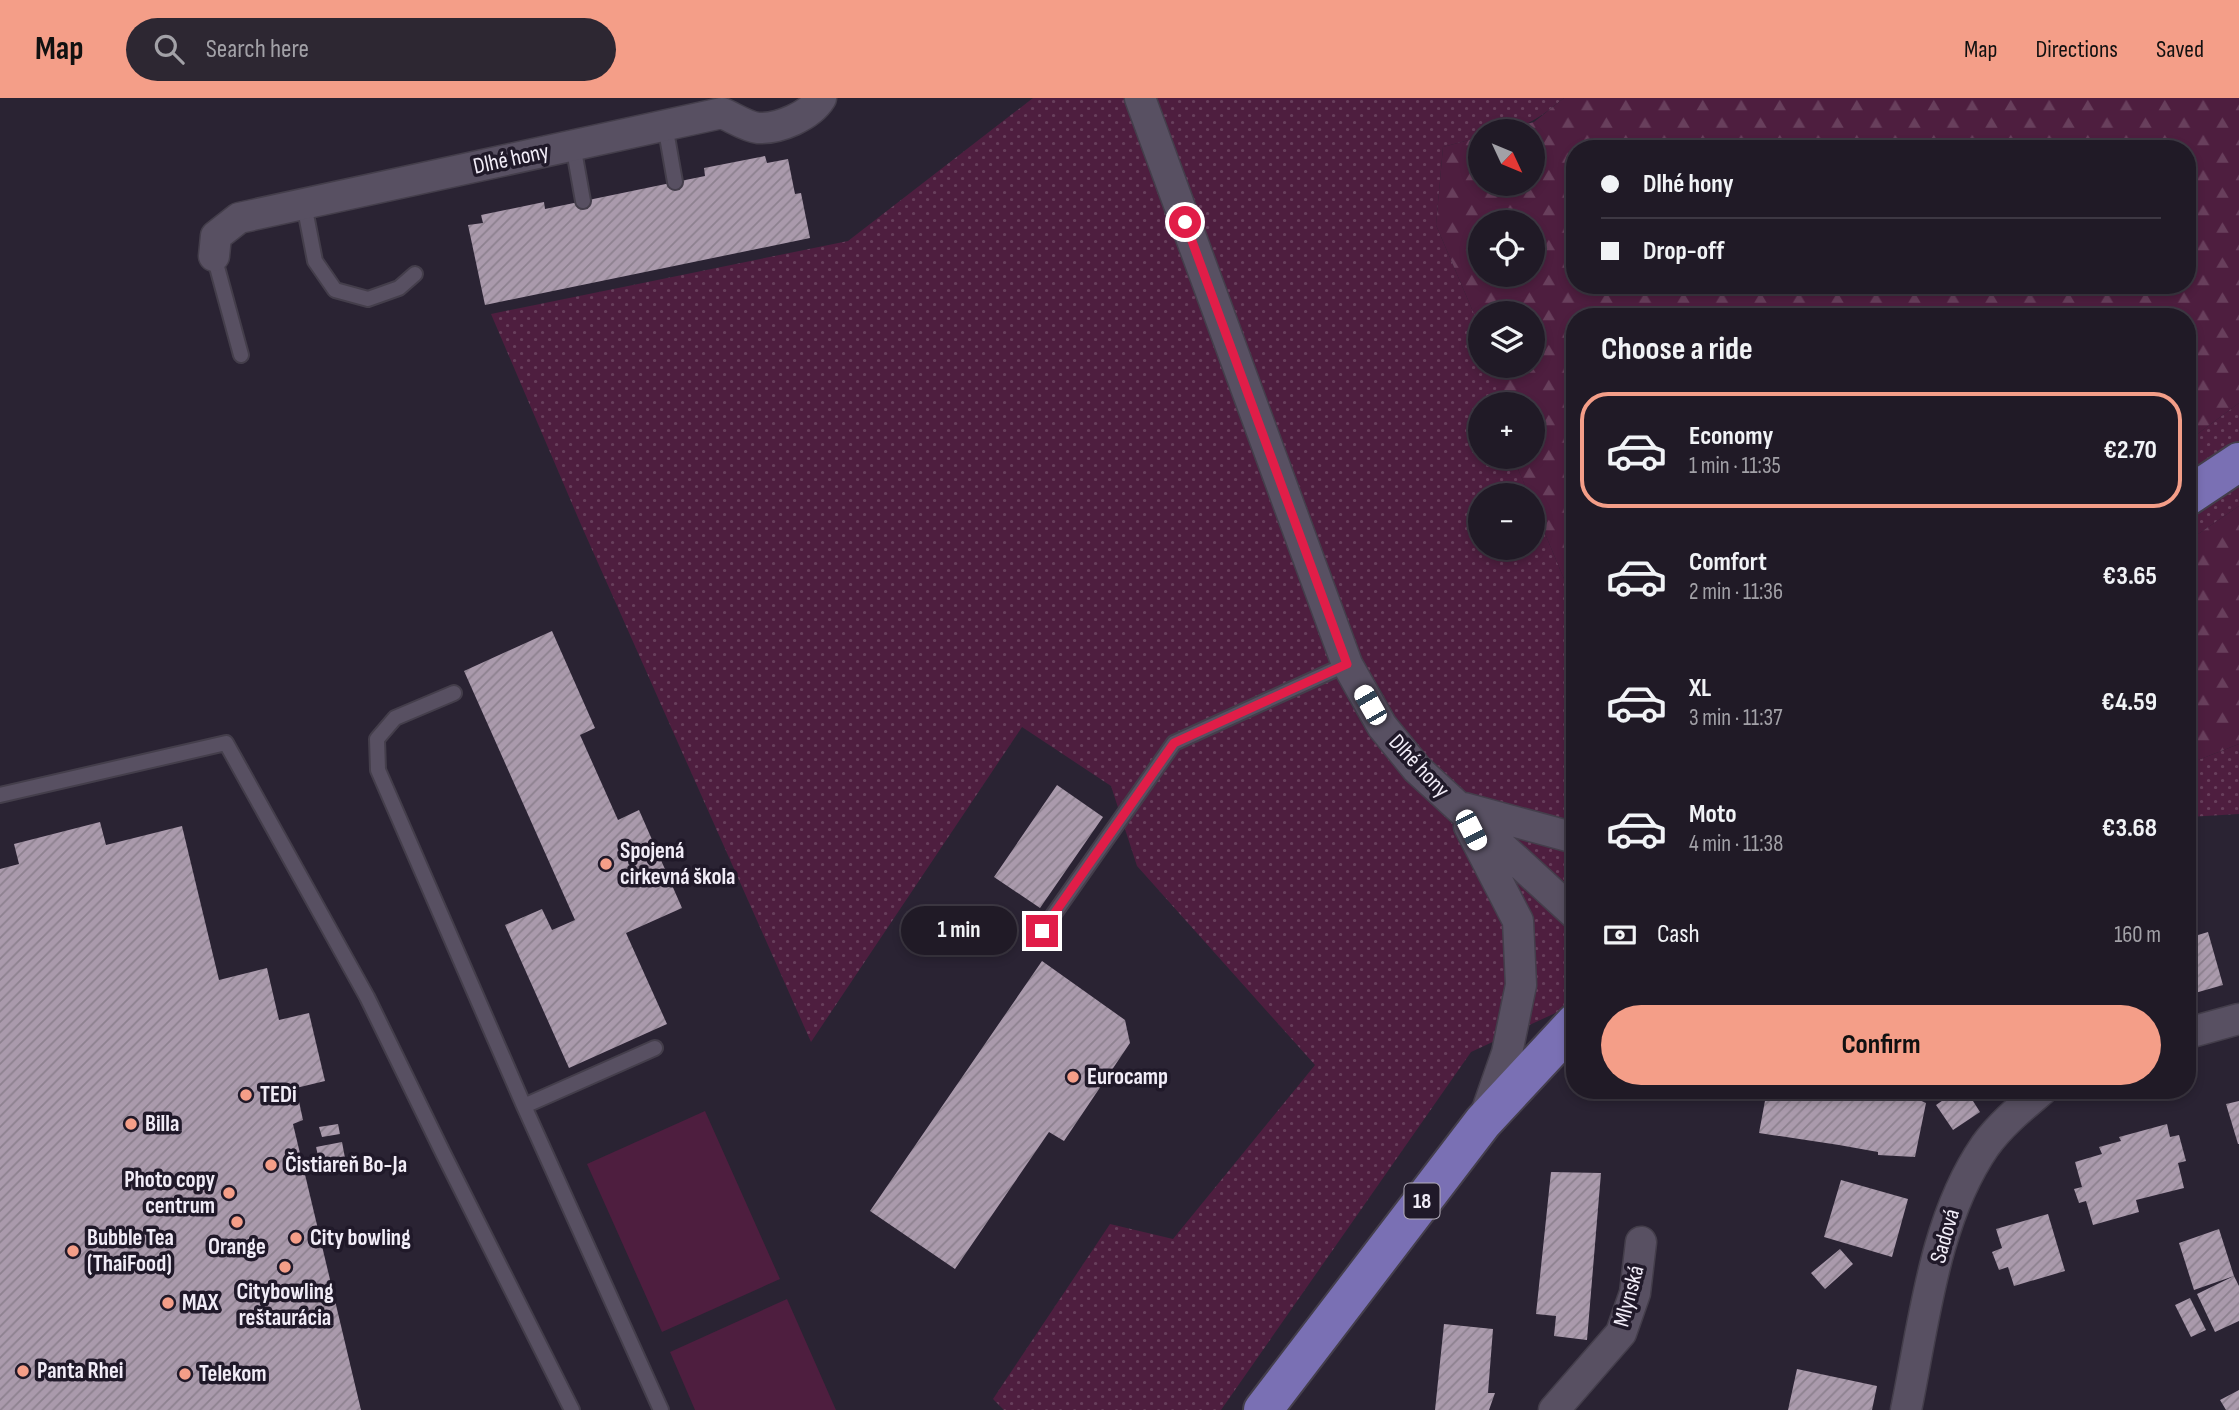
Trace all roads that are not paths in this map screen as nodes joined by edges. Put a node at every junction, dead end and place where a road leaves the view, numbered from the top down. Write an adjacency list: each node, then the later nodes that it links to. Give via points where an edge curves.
1 (821, 98): 3 (street, Dlhé hony, via 808,114 757,128 722,113)
2 (1140, 98): 13 (street, Dlhé hony)
3 (665, 125): 4 (street, Dlhé hony); 5 (lane)
4 (573, 145): 6 (lane); 7 (street, Dlhé hony)
5 (675, 182)
6 (583, 201)
7 (304, 204): 8 (street, Dlhé hony, via 239,218 216,236); 9 (lane, via 315,261 335,290 368,299 398,288)
8 (214, 256): 10 (lane)
9 (415, 274)
10 (241, 355)
11 (2239, 461): 12 (main road)
12 (2196, 491)
13 (1347, 664): 16 (street, Dlhé hony, via 1382,726 1417,769); 19 (lane, via 1174,743)
14 (454, 693): 25 (lane, via 395,718 377,739 378,770)
15 (0, 795): 29 (lane, via 226,743 367,997)
16 (1459, 807): 17 (street, Dlhé hony); 18 (street, Dlhé hony); 26 (street, via 1518,921 1521,985 1507,1052)
17 (1566, 836)
18 (1566, 906)
19 (1042, 931)
20 (2239, 1019): 21 (street)
21 (2196, 1031)
22 (1566, 1033): 26 (main road, 18)
23 (654, 1048): 25 (lane)
24 (2031, 1099): 34 (street, Sadová, via 1987,1144 1950,1211)
25 (524, 1106): 30 (lane)
26 (1483, 1122): 28 (main road, 18)
27 (1641, 1241): 33 (street, Mlynská, via 1634,1293 1621,1334)
28 (1362, 1279): 31 (main road, 18); 32 (main road, 18)
29 (572, 1410)
30 (662, 1410)
31 (1263, 1410)
32 (1282, 1410)
33 (1554, 1410)
34 (1906, 1410)

